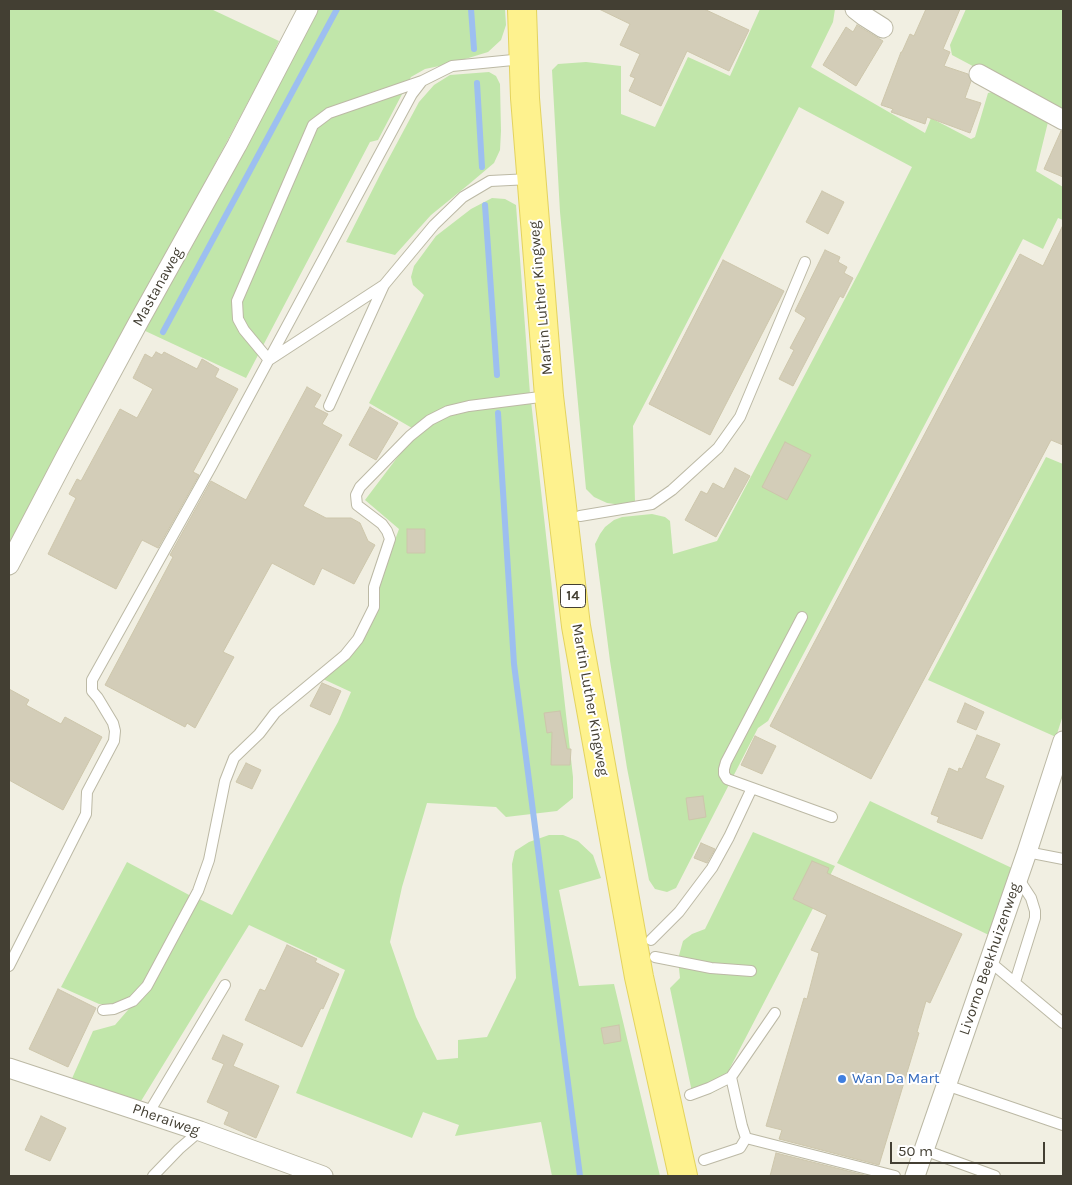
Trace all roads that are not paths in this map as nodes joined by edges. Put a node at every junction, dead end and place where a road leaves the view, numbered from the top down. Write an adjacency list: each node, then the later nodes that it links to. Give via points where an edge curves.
1 (308, 9): 16 (street, Mastanaweg)
2 (522, 9): 5 (main road, Martin Luther Kingweg / 14)
3 (856, 9): 4 (street)
4 (883, 28)
5 (524, 59): 7 (lane, via 452,66); 9 (main road, Martin Luther Kingweg / 14)
6 (979, 74): 8 (street)
7 (422, 81): 12 (lane); 12 (lane, via 329,113 313,125 237,301 238,319)
8 (1063, 120)
9 (532, 178): 11 (lane, via 490,181 463,197 434,225); 13 (main road, Martin Luther Kingweg / 14)
10 (805, 262): 15 (lane, via 740,417 718,448 652,504)
11 (384, 285): 12 (lane); 14 (lane)
12 (269, 360): 27 (lane, via 92,680 92,691 113,722 114,741 88,792 86,814)
13 (549, 396): 31 (lane, via 448,411 410,436 360,487 356,495 358,505 382,524 390,539 374,587 374,607 358,639 345,655 275,713 234,758 225,781 209,860 198,891 147,986 133,1001); 46 (main road, Martin Luther Kingweg / 14, via 576,626 639,977)
14 (329, 406)
15 (580, 516)
16 (9, 565)
17 (802, 617): 19 (lane, via 726,762 724,774 727,779)
18 (1063, 740): 21 (street, Livorno Beekhuizenweg)
19 (752, 788): 20 (lane); 24 (lane, via 712,868 679,912)
20 (832, 817)
21 (1027, 852): 22 (lane); 23 (street, Livorno Beekhuizenweg)
22 (1063, 859)
23 (1018, 877): 26 (street, Livorno Beekhuizenweg); 29 (lane, via 1031,898 1034,918)
24 (651, 940)
25 (655, 956): 28 (lane, via 711,968)
26 (989, 961): 29 (lane); 36 (street, Livorno Beekhuizenweg)
27 (9, 966)
28 (751, 971)
29 (1015, 982): 33 (lane)
30 (225, 985): 38 (lane)
31 (103, 1010)
32 (775, 1013): 35 (lane)
33 (1063, 1022)
34 (9, 1068): 38 (street, Pheraiweg)
35 (731, 1077): 37 (lane); 41 (lane)
36 (946, 1085): 39 (lane); 42 (street, Livorno Beekhuizenweg)
37 (690, 1095)
38 (148, 1114): 40 (street, Pheraiweg)
39 (1063, 1125)
40 (200, 1131): 44 (lane); 45 (street, Pheraiweg)
41 (746, 1138): 43 (lane, via 740,1148); 47 (lane)
42 (924, 1150): 48 (street, Livorno Beekhuizenweg); 49 (lane)
43 (704, 1160)
44 (153, 1176)
45 (323, 1176)
46 (682, 1176)
47 (895, 1176)
48 (915, 1176)
49 (995, 1176)

